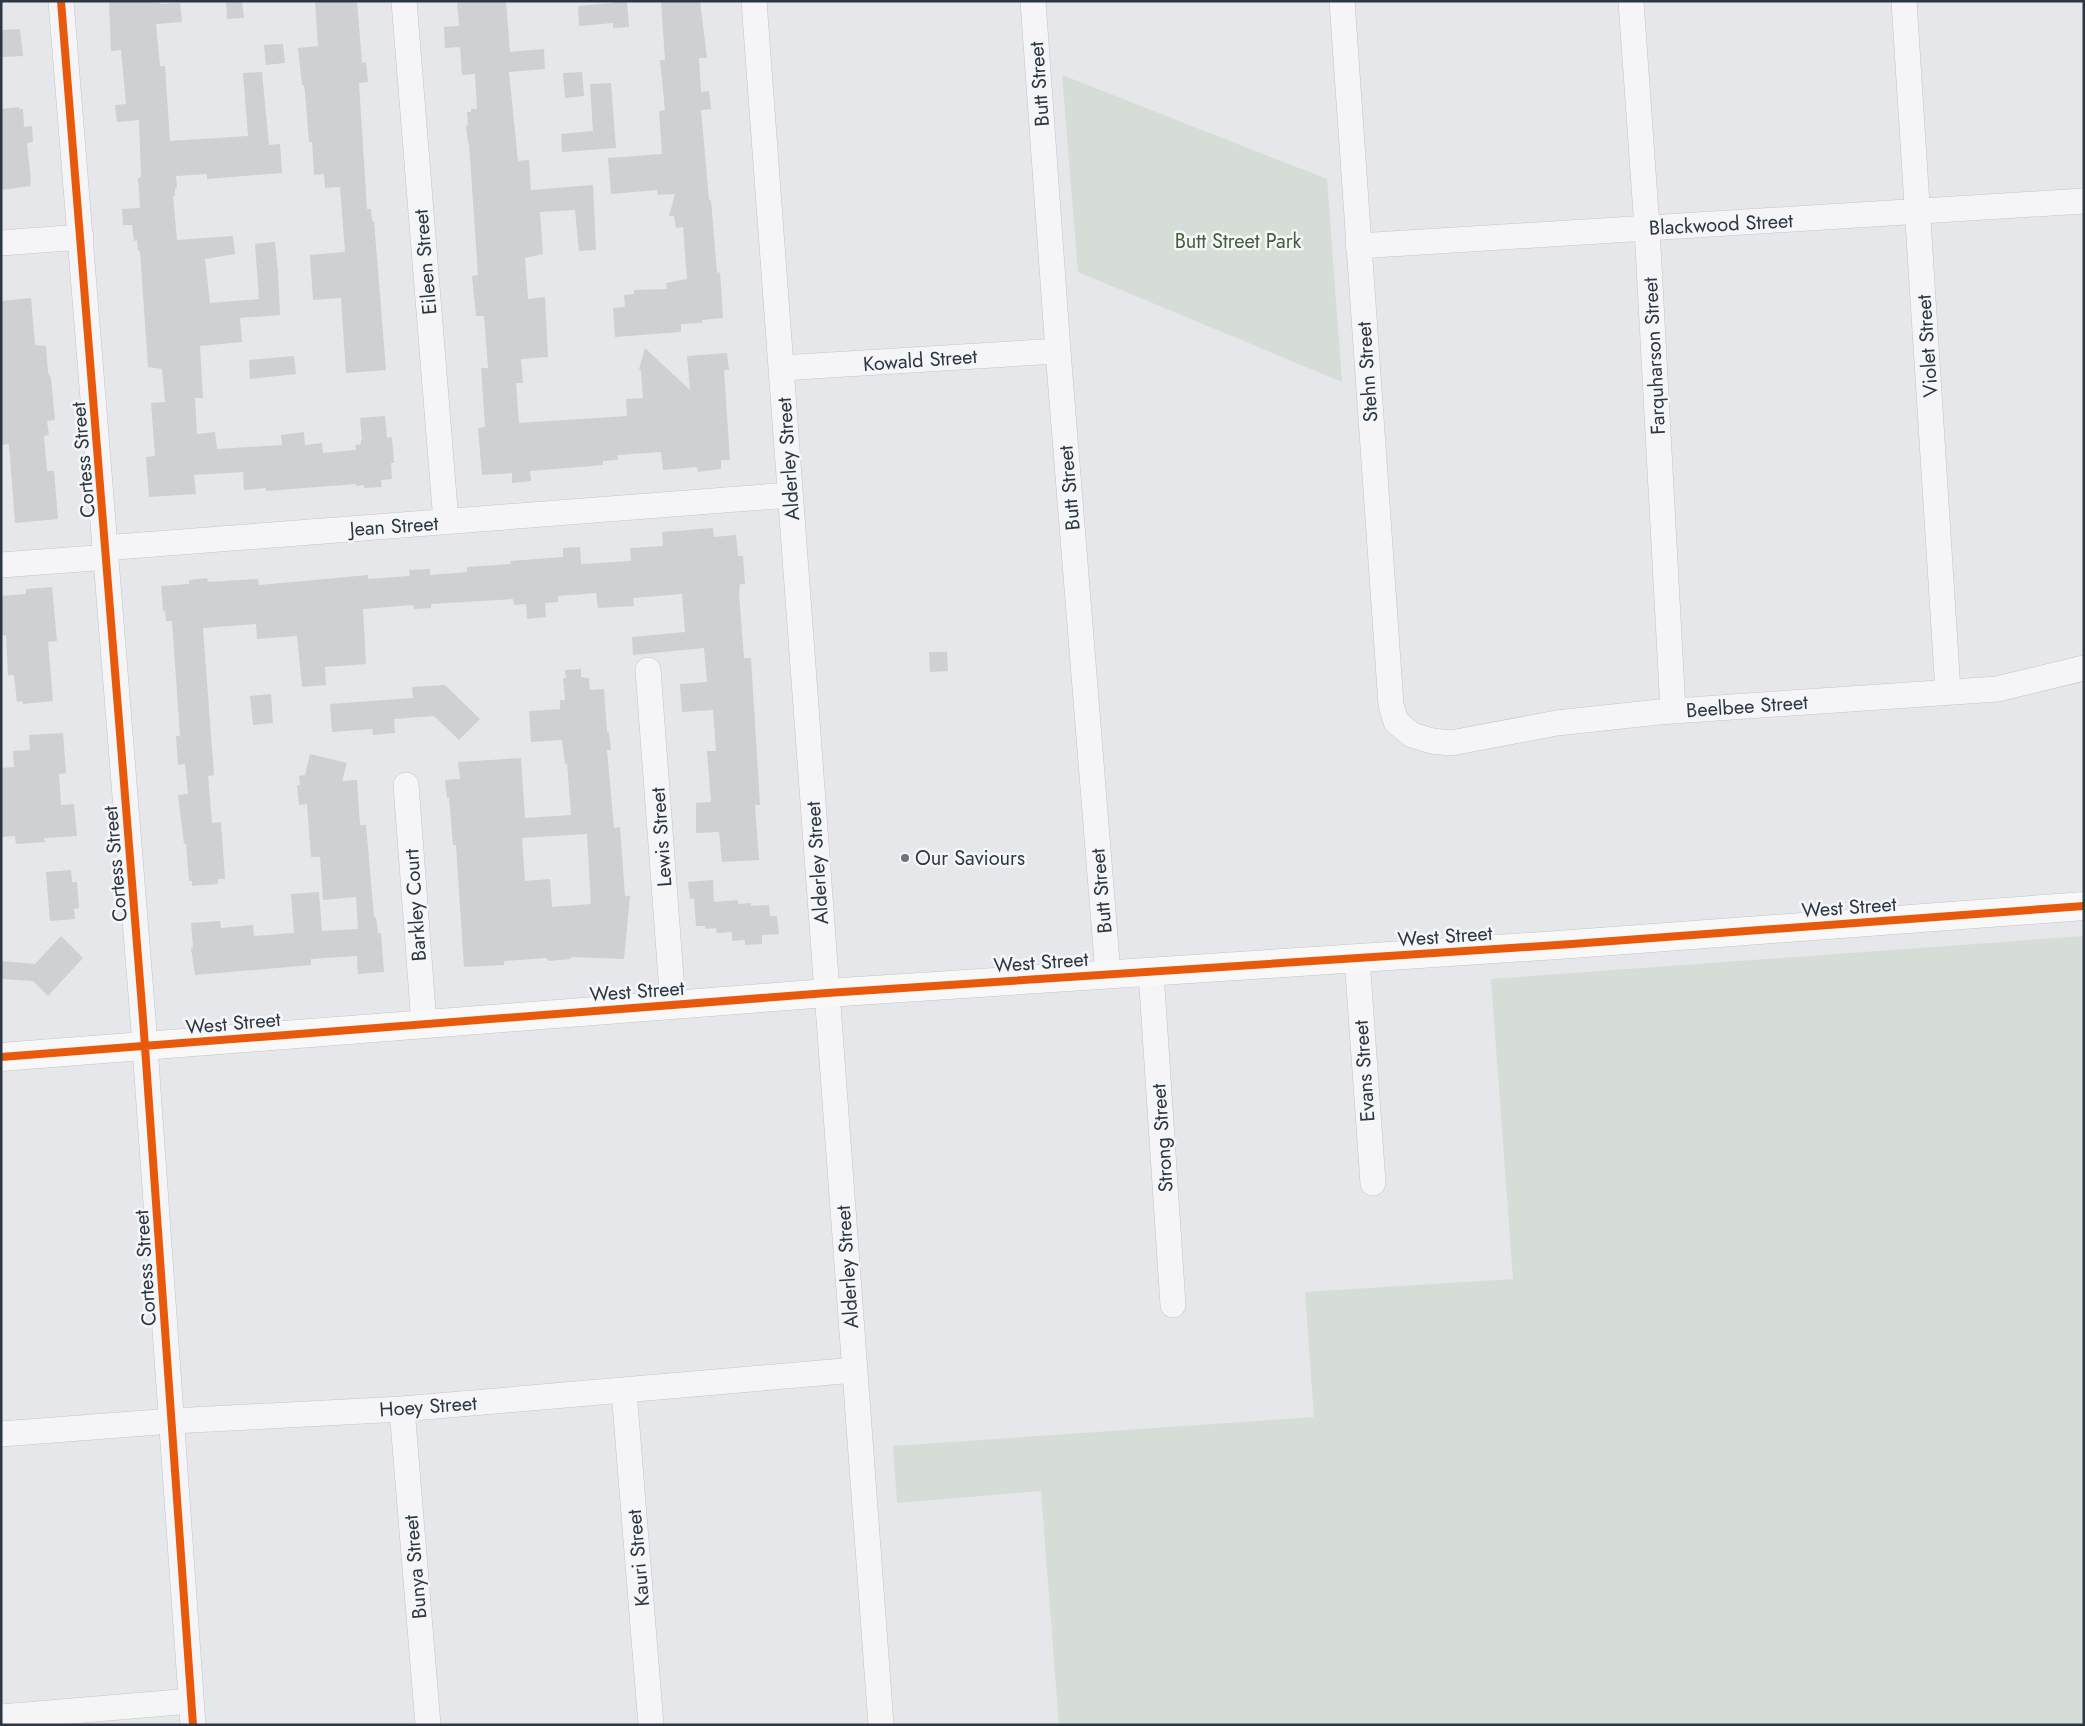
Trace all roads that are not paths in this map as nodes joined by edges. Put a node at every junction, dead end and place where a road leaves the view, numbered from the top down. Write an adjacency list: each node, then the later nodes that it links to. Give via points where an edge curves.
1 (61, 1): 11 (street, Cortess Street)
2 (404, 1): 17 (street, Eileen Street)
3 (754, 1): 15 (street, Alderley Street)
4 (1033, 1): 14 (street, Butt Street)
5 (1342, 1): 13 (street, Stehn Street)
6 (1631, 1): 10 (street, Farquharson Street)
7 (1904, 1): 9 (street, Violet Street)
8 (2084, 201): 9 (street, Blackwood Street)
9 (1918, 212): 10 (street, Blackwood Street); 22 (street, Violet Street)
10 (1647, 228): 13 (street, Blackwood Street); 23 (street, Farquharson Street)
11 (81, 237): 12 (street); 18 (street, Cortess Street)
12 (1, 244)
13 (1358, 246): 24 (street, Stehn Street, via 1391,704 1396,722)
14 (1058, 352): 15 (street, Kowald Street); 29 (street, Butt Street)
15 (782, 368): 16 (street, Alderley Street)
16 (790, 494): 17 (street, Jean Street); 30 (street, Alderley Street)
17 (446, 522): 18 (street, Jean Street, via 116,547)
18 (106, 552): 19 (street, Jean Street, via 95,558); 33 (street, Cortess Street)
19 (1, 565)
20 (2084, 668): 22 (street, Beelbee Street, via 1997,689)
21 (648, 670): 31 (street, Lewis Street)
22 (1948, 692): 23 (street, Beelbee Street)
23 (1673, 711): 24 (street, Beelbee Street, via 1557,723 1451,743)
24 (1412, 735)
25 (406, 785): 32 (street, Barkley Court)
26 (2084, 906): 27 (main road, West Street)
27 (1357, 958): 28 (main road, West Street); 35 (street, Evans Street)
28 (1151, 972): 29 (main road, West Street); 36 (street, Strong Street)
29 (1108, 974): 30 (main road, West Street)
30 (826, 993): 31 (main road, West Street); 37 (street, Alderley Street)
31 (673, 1005): 32 (main road, West Street)
32 (424, 1024): 33 (main road, West Street)
33 (145, 1046): 34 (main road, West Street); 40 (street, Cortess Street)
34 (1, 1058)
35 (1373, 1183)
36 (1173, 1305)
37 (855, 1370): 38 (street, Hoey Street); 46 (street, Alderley Street)
38 (624, 1391): 39 (street, Hoey Street); 45 (street, Kauri Street)
39 (402, 1409): 40 (street, Hoey Street); 44 (street, Bunya Street)
40 (172, 1421): 41 (street, Hoey Street); 42 (street, Cortess Street)
41 (1, 1434)
42 (192, 1713): 43 (street)
43 (1, 1717)
44 (428, 1725)
45 (651, 1725)
46 (881, 1725)

